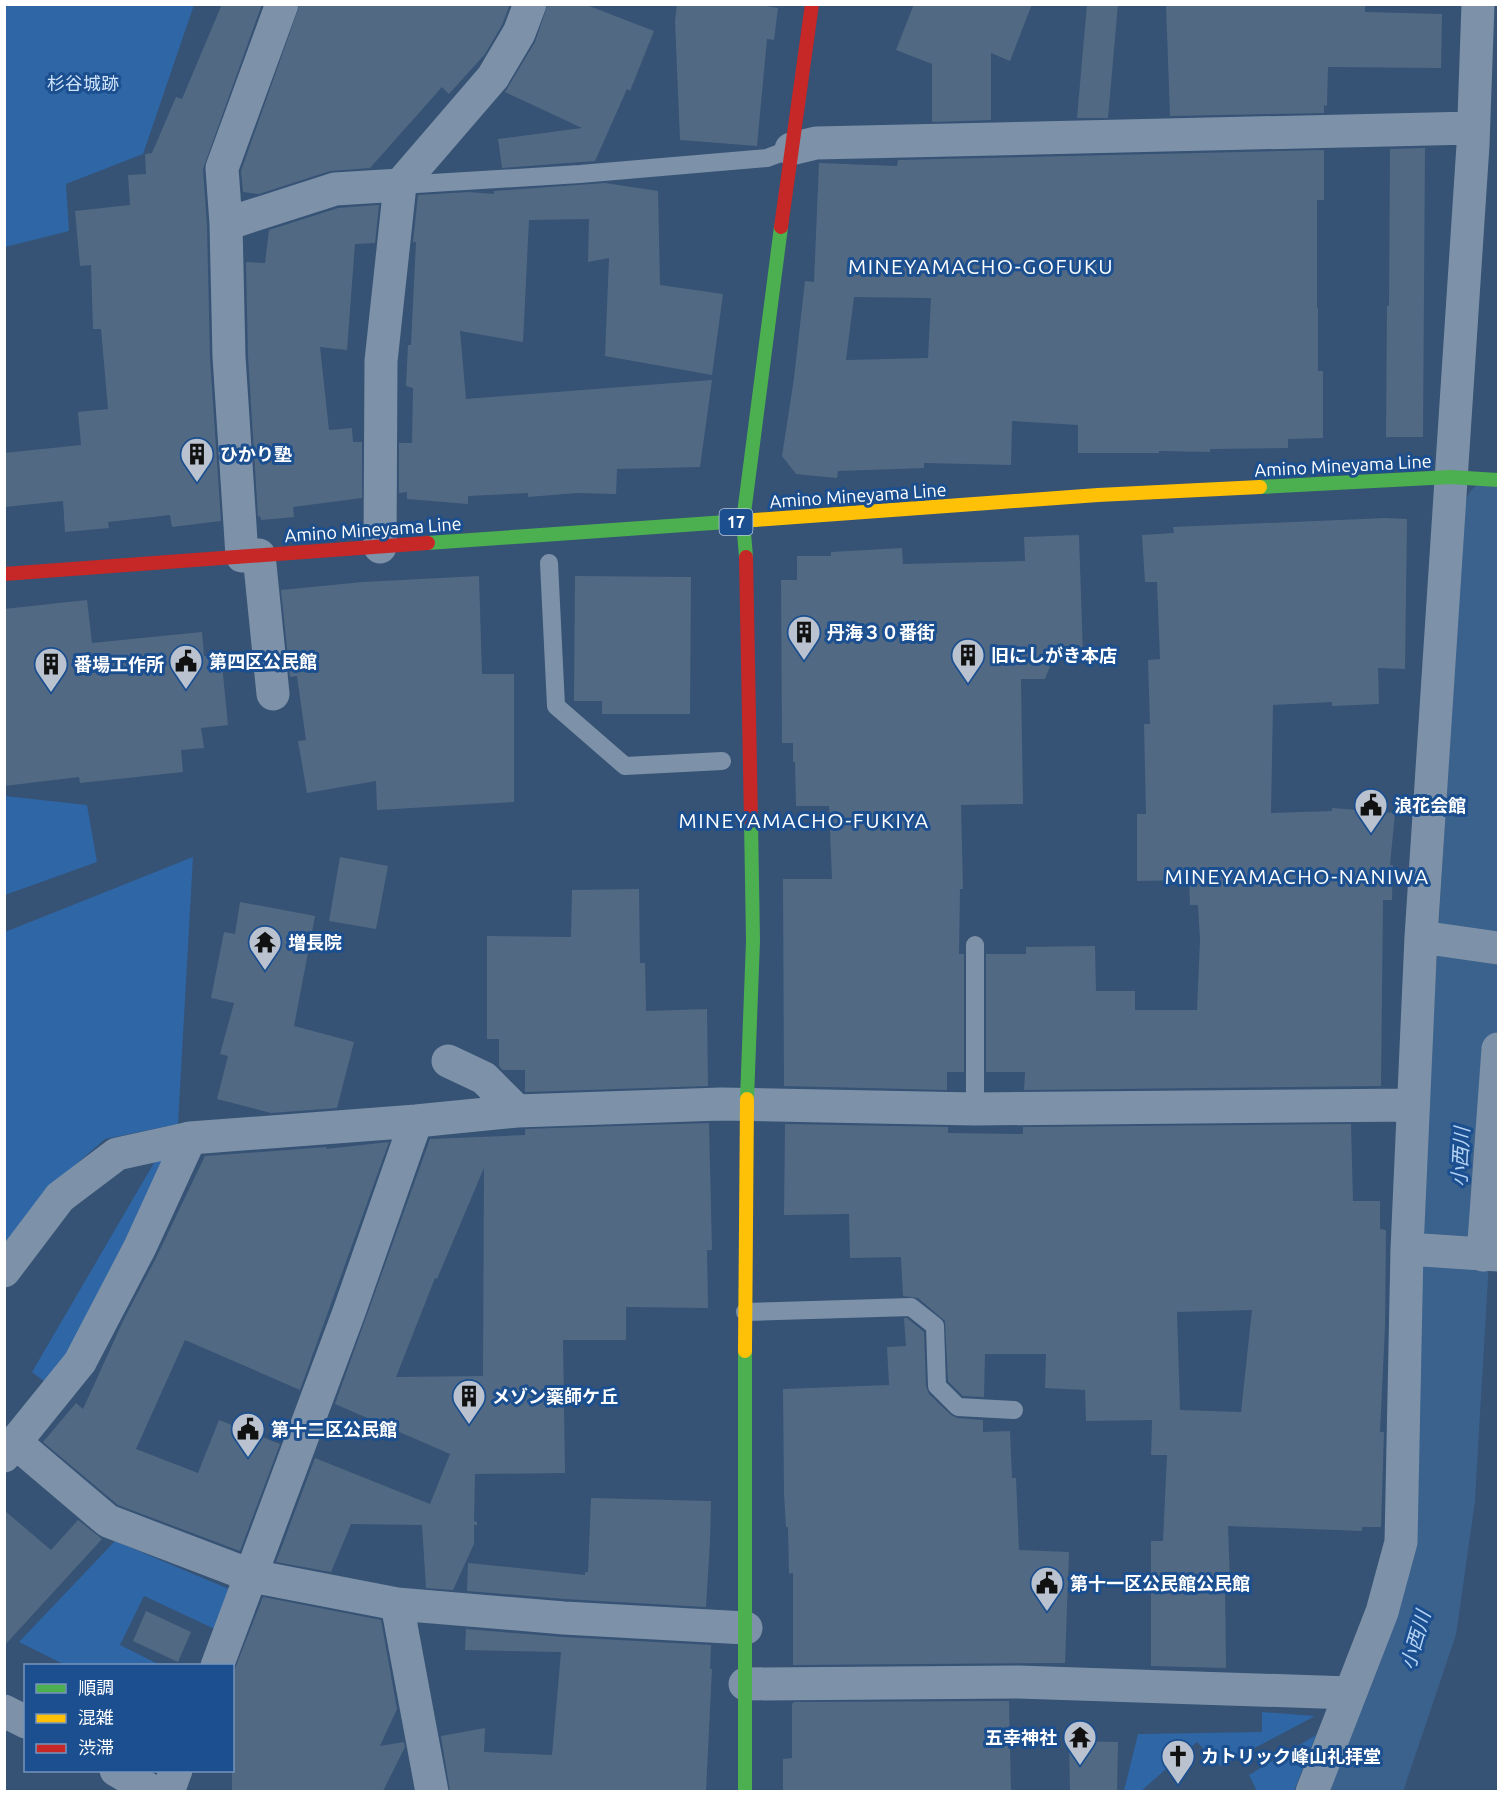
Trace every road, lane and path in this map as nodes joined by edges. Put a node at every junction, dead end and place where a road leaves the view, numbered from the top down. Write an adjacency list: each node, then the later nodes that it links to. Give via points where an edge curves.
1 (282, 4): 8 (street, via 222,168)
2 (530, 4): 7 (street, via 519,33 493,77)
3 (813, 4): 6 (street)
4 (1478, 4): 5 (street)
5 (1485, 141): 6 (street, via 816,143); 9 (street)
6 (791, 149): 7 (lane, via 766,158); 11 (street)
7 (400, 185): 8 (street, via 335,189); 12 (street, via 381,361)
8 (226, 224): 13 (street, via 229,357)
9 (1459, 478): 10 (street, Amino Mineyama Line / 17); 11 (street, Amino Mineyama Line / 17, via 1098,495); 18 (street)
10 (1498, 480)
11 (743, 521): 12 (street, Amino Mineyama Line / 17); 23 (street, via 753,941)
12 (380, 547): 13 (street, Amino Mineyama Line / 17)
13 (251, 555): 15 (street, Amino Mineyama Line / 17); 16 (street)
14 (549, 562): 17 (lane, via 556,706 625,766)
15 (4, 573)
16 (273, 694)
17 (722, 761)
18 (1431, 938): 20 (street); 24 (street)
19 (975, 945): 25 (lane)
20 (1498, 948)
21 (1498, 1049): 30 (street)
22 (448, 1061): 26 (street, via 484,1078)
23 (747, 1104): 25 (street); 26 (street); 32 (street)
24 (1413, 1106): 25 (street); 29 (street)
25 (975, 1109)
26 (517, 1111): 27 (street)
27 (416, 1121): 28 (street); 35 (street)
28 (190, 1138): 31 (street, via 117,1154 60,1197); 34 (street, via 140,1247 80,1362)
29 (1420, 1250): 30 (street); 40 (street, via 1401,1542 1382,1612)
30 (1485, 1255)
31 (4, 1271)
32 (745, 1312): 33 (lane, via 911,1307 935,1326 938,1386 958,1407); 37 (street)
33 (1014, 1410)
34 (10, 1450): 35 (street, via 108,1521)
35 (252, 1576): 36 (street); 38 (street)
36 (398, 1604): 37 (street); 47 (street)
37 (746, 1628): 39 (street)
38 (217, 1664)
39 (745, 1684): 40 (street, via 1018,1682); 48 (street)
40 (1350, 1693): 49 (street)
41 (4, 1710): 42 (street)
42 (24, 1721)
43 (120, 1772): 45 (street)
44 (175, 1772): 46 (street)
45 (153, 1791)
46 (168, 1791)
47 (432, 1791)
48 (745, 1791)
49 (1312, 1791)

